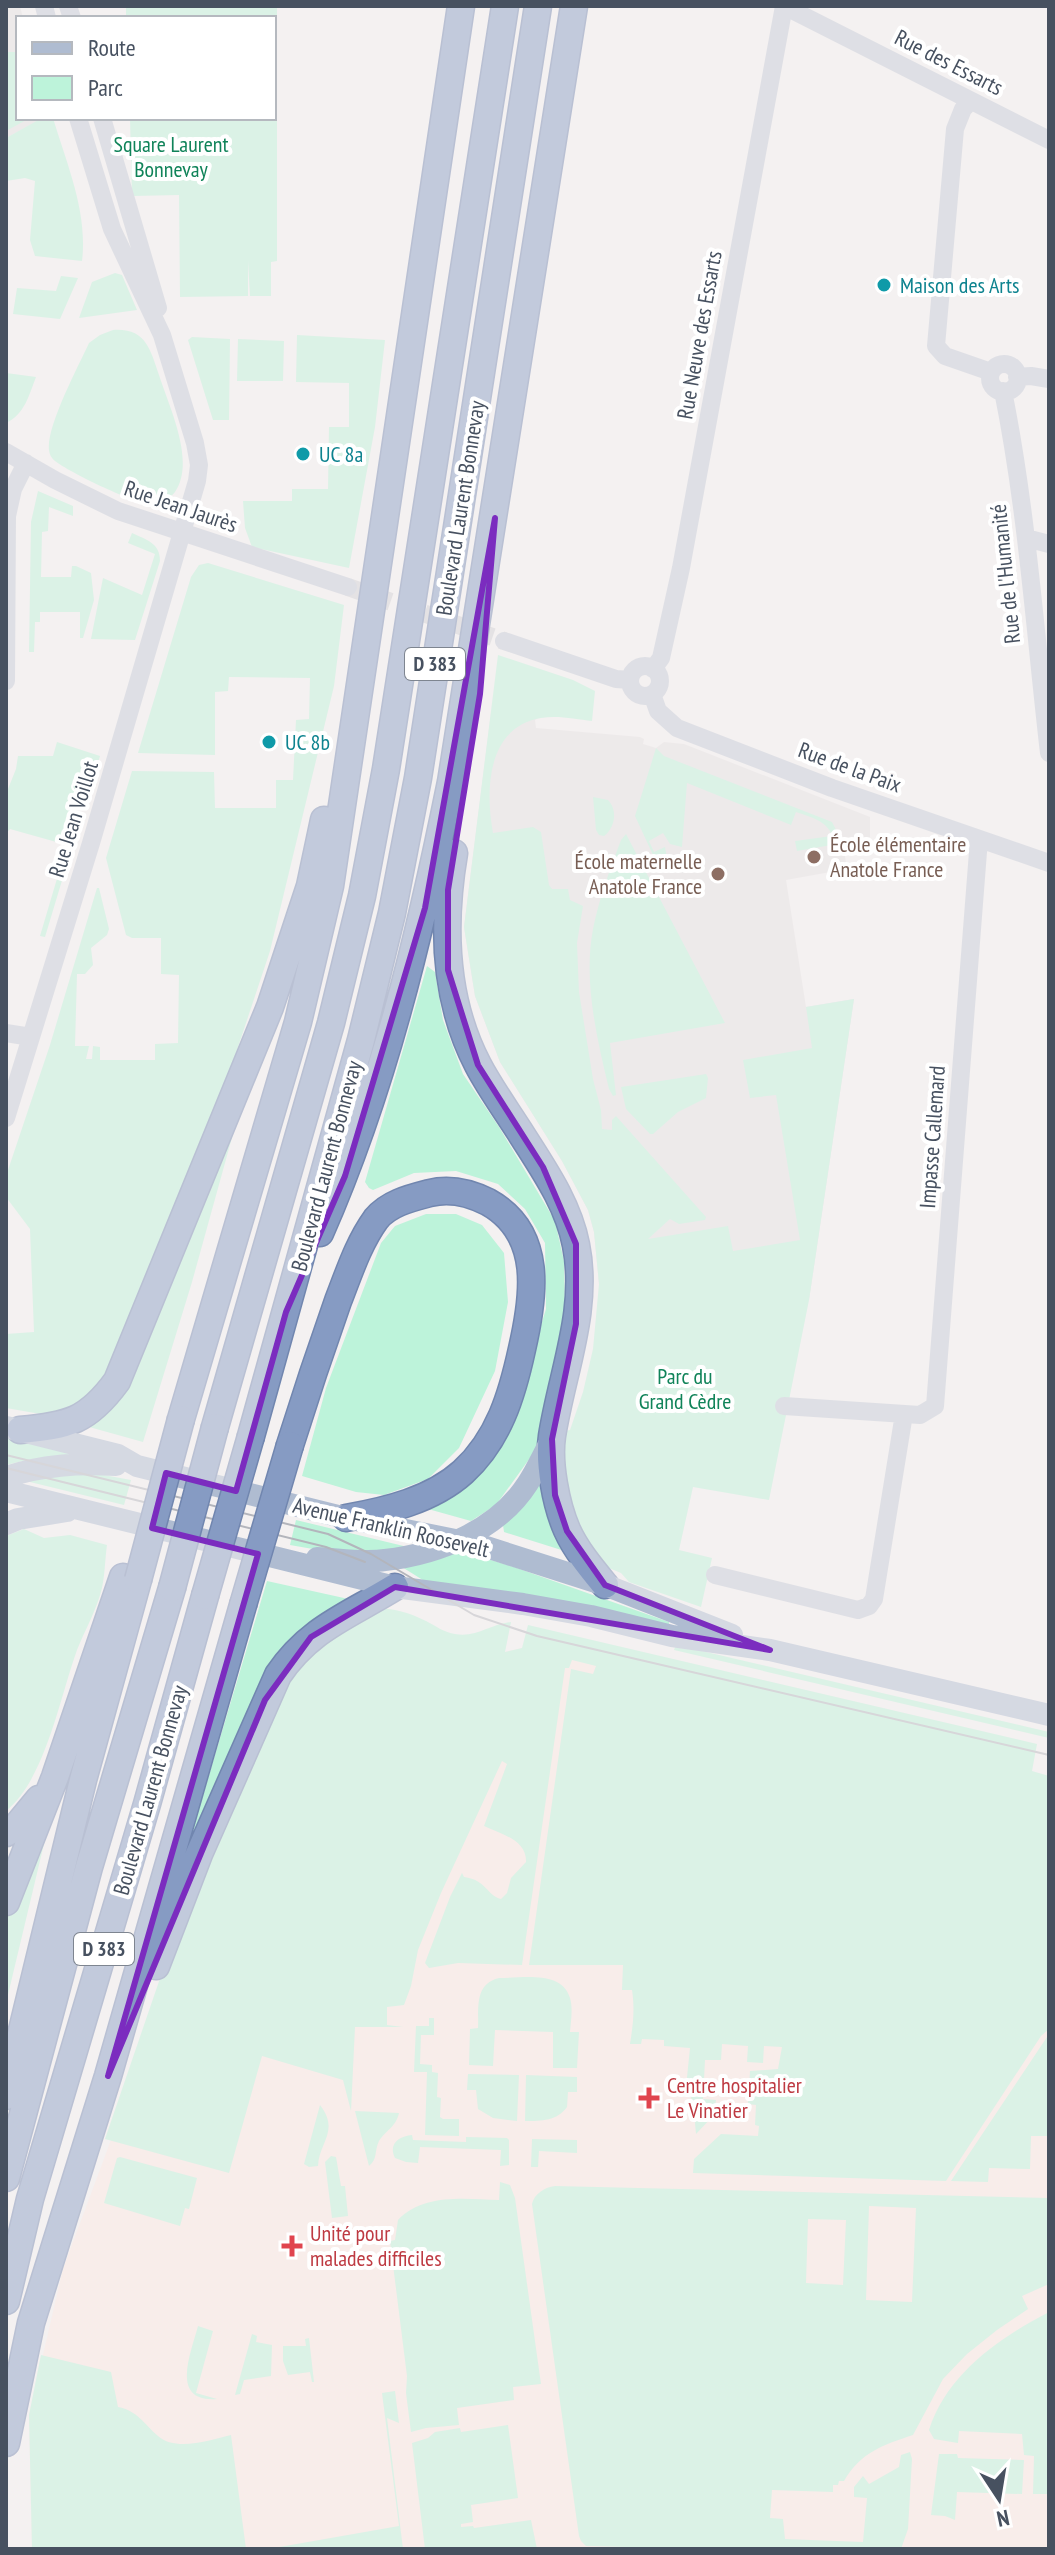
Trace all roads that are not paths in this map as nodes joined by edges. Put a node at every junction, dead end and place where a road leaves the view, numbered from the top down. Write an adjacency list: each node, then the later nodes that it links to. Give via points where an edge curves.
1 (450, 6): 7 (highway)
2 (461, 6): 7 (highway)
3 (505, 6): 61 (highway, bridge, via 362,896 331,1023 89,1867)
4 (538, 6): 37 (highway, Boulevard Laurent Bonnevay / D 383, via 395,898)
5 (574, 6): 19 (highway)
6 (784, 6): 8 (street, Rue des Essarts); 25 (street, Rue Neuve des Essarts, via 681,568 661,658)
7 (449, 83): 30 (highway)
8 (971, 101): 11 (street, Rue des Essarts); 13 (street, via 955,129 936,346 945,356)
9 (79, 120): 12 (street, via 112,229)
10 (103, 120): 12 (street, via 158,305)
11 (1049, 140)
12 (158, 323): 20 (street, Rue Jean Voillot, via 199,465)
13 (991, 372): 14 (street, via 1008,365); 16 (street, via 992,385)
14 (1017, 377): 15 (street); 16 (street, via 1012,389)
15 (1049, 379)
16 (1003, 391): 21 (street, Rue de l'Humanité)
17 (6, 452): 18 (street, Rue Jean Jaurès)
18 (26, 463): 20 (street, Rue Jean Jaurès, via 118,511); 27 (street, via 7,516)
19 (495, 518): 37 (highway, via 425,908 345,1176); 41 (highway, via 480,694 448,890 448,970 458,1016 478,1065 543,1167 576,1244 576,1324)
20 (182, 533): 23 (street, Rue Jean Jaurès); 35 (street, Rue Jean Voillot)
21 (1026, 538): 22 (street); 29 (street, Rue de l'Humanité)
22 (1049, 544)
23 (348, 587)
24 (504, 641): 26 (street)
25 (653, 669): 26 (street, via 640,667); 28 (street, via 659,684)
26 (630, 680): 28 (street, via 639,695)
27 (6, 681)
28 (652, 694): 32 (street, Rue de la Paix, via 658,711 677,728)
29 (1047, 710): 31 (street, Rue de l'Humanité)
30 (354, 733): 40 (highway, via 327,806 310,886 270,1007 117,1381 84,1416 54,1427); 51 (highway, bridge, via 330,886 298,1022 159,1498)
31 (1049, 753)
32 (979, 839): 33 (street, Rue de la Paix); 39 (street, Impasse Callemard, via 935,1406 920,1415)
33 (1049, 863)
34 (6, 1033): 35 (street)
35 (31, 1037): 36 (street, Rue Jean Voillot)
36 (6, 1118)
37 (286, 1312): 62 (highway, Boulevard Laurent Bonnevay / D 383, bridge, via 30,2199)
38 (784, 1406): 39 (street, Impasse Callemard)
39 (904, 1414): 50 (street, via 869,1606 858,1610)
40 (13, 1429): 42 (main road, Avenue Franklin Roosevelt, via 118,1455)
41 (552, 1439): 48 (main road, via 527,1485 502,1512); 52 (highway, via 555,1495 567,1531)
42 (137, 1466): 43 (main road, via 47,1465); 46 (main road, Avenue Franklin Roosevelt)
43 (6, 1477)
44 (6, 1491): 45 (main road, Avenue Franklin Roosevelt)
45 (78, 1509): 47 (main road); 49 (main road, Avenue Franklin Roosevelt)
46 (346, 1518): 48 (main road, Avenue Franklin Roosevelt); 59 (highway, bridge, via 375,1513 445,1486 477,1459 504,1415 531,1313 531,1267 519,1233 496,1207 471,1193 440,1191 403,1200 379,1216 356,1252 290,1445)
47 (6, 1524)
48 (461, 1540): 49 (main road, via 382,1561); 52 (main road, Avenue Franklin Roosevelt)
49 (264, 1555): 53 (main road, Avenue Franklin Roosevelt)
50 (715, 1575)
51 (130, 1579): 56 (highway); 60 (highway, D 383)
52 (605, 1585): 54 (main road, Avenue Franklin Roosevelt)
53 (395, 1587): 54 (main road, Avenue Franklin Roosevelt, via 523,1604 672,1636); 59 (highway, via 311,1637 278,1675)
54 (770, 1650): 55 (main road, Avenue Franklin Roosevelt)
55 (1049, 1715)
56 (55, 1777): 57 (highway); 58 (highway)
57 (6, 1833)
58 (6, 1902)
59 (108, 2076): 63 (highway, via 31,2323)
60 (6, 2096)
61 (6, 2178)
62 (6, 2301)
63 (6, 2443)

